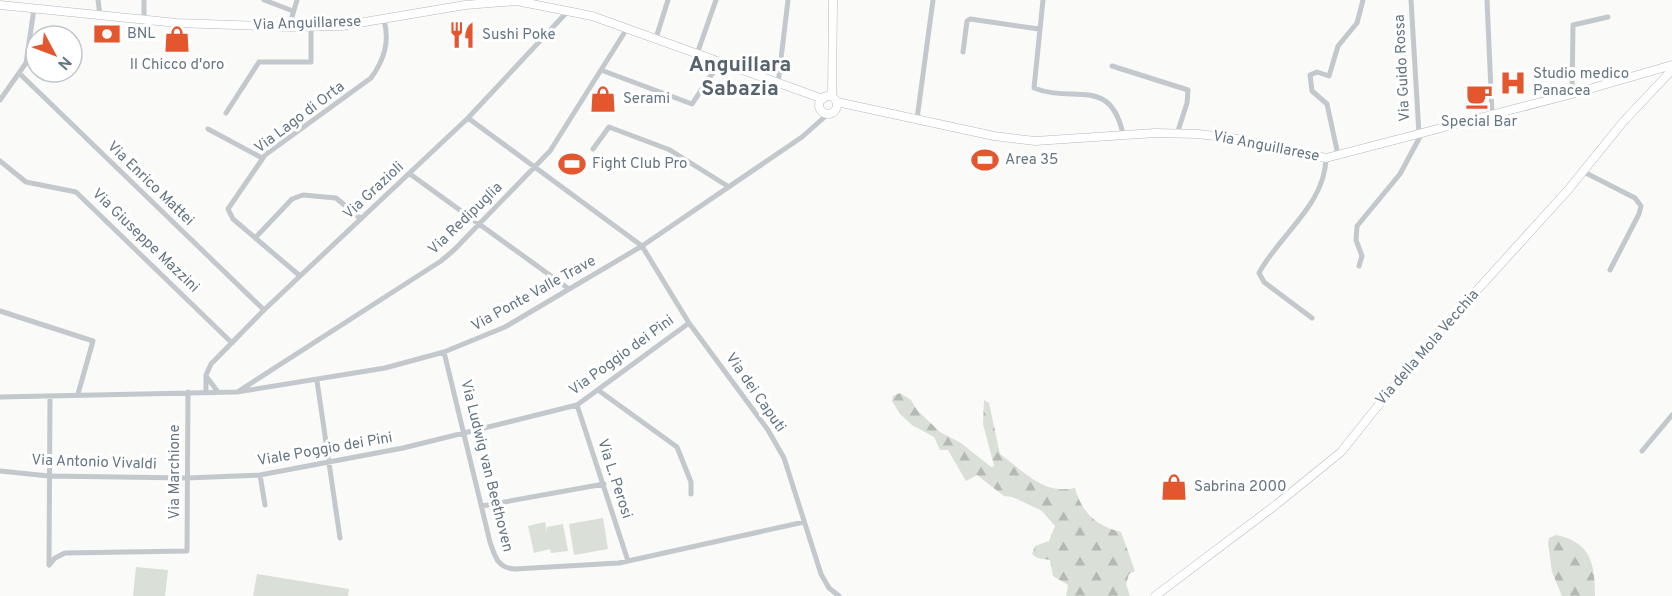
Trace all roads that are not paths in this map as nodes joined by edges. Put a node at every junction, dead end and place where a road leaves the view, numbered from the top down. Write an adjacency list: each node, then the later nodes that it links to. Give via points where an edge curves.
1 (98, 0): 20 (street)
2 (144, 0): 22 (street)
3 (264, 0): 19 (street)
4 (297, 0): 19 (street)
5 (668, 0): 28 (street)
6 (716, 0): 30 (street)
7 (788, 0): 37 (street)
8 (834, 0): 40 (main road, via 831,86)
9 (933, 0): 44 (street)
10 (1043, 0): 27 (street)
11 (1363, 0): 50 (street, via 1357,23 1338,46 1329,76 1311,73 1309,83 1312,91 1328,104)
12 (1411, 0): 48 (street, Via Guido Rossa)
13 (1487, 0): 42 (street)
14 (517, 1): 15 (main road, Via Anguillarese); 18 (main road, Via Anguillarese)
15 (474, 2): 23 (main road, Via Anguillarese)
16 (0, 5): 17 (main road, Via Anguillarese)
17 (33, 9): 20 (main road, Via Anguillarese); 36 (street, via 26,63)
18 (569, 10): 26 (main road, Via Anguillarese); 43 (street, Via Grazioli)
19 (294, 11): 24 (street)
20 (100, 15): 22 (main road, Via Anguillarese)
21 (1608, 17): 38 (street, via 1573,25)
22 (144, 19): 24 (main road, Via Anguillarese)
23 (384, 20): 25 (main road, Via Anguillarese); 51 (street, Via Lago di Orta, via 385,49 371,78)
24 (289, 27): 25 (main road, Via Anguillarese)
25 (311, 27): 41 (street, via 310,62 259,62)
26 (628, 27): 28 (main road, Via Anguillarese); 34 (street, Via Redipuglia)
27 (1039, 29): 29 (street, via 970,19); 46 (street, via 1034,88 1103,99 1115,111)
28 (656, 38): 30 (main road, Via Anguillarese)
29 (963, 52)
30 (698, 54): 31 (main road, Via Anguillarese)
31 (720, 63): 34 (street, via 692,104); 37 (main road, Via Anguillarese)
32 (1672, 65): 38 (main road, Via Anguillarese)
33 (1112, 66): 47 (street, via 1188,90)
34 (601, 70): 54 (street, Via Redipuglia, via 550,151)
35 (1672, 70): 55 (main road, Via della Mola Vecchia, via 1623,122)
36 (20, 74): 39 (street); 66 (street, Via Enrico Mattei)
37 (778, 84): 40 (main road, Via Anguillarese)
38 (1572, 94): 42 (main road, Via Anguillarese)
39 (0, 100)
40 (826, 105): 44 (main road, Via Anguillarese, via 852,105); 57 (street, Via Ponte Valle Trave)
41 (226, 113)
42 (1492, 114): 48 (main road, Via Anguillarese)
43 (468, 118): 54 (street); 56 (street, Via Grazioli)
44 (917, 119): 46 (main road, Via Anguillarese, via 1035,141)
45 (208, 129): 51 (street)
46 (1123, 134): 47 (main road, Via Anguillarese)
47 (1177, 134): 52 (main road, Via Anguillarese, via 1232,138)
48 (1420, 134): 50 (main road, Via Anguillarese); 62 (street, via 1400,174 1357,226 1356,240 1362,256)
49 (593, 148): 57 (street, via 609,127 670,150)
50 (1338, 156): 52 (main road, Via Anguillarese)
51 (262, 158): 60 (street, Via Lago di Orta, via 228,212)
52 (1326, 158): 68 (street, via 1319,192 1259,273 1264,282)
53 (0, 161): 70 (street, Via Giuseppe Mazzini, via 26,182 76,192)
54 (535, 167): 59 (street, Via Redipuglia); 61 (street)
55 (1584, 172): 63 (street, via 1635,198 1641,206); 99 (main road, Via della Mola Vecchia, via 1421,352 1341,452)
56 (410, 174): 58 (street, Via Grazioli); 59 (street)
57 (729, 187): 61 (street, Via Ponte Valle Trave)
58 (361, 219): 60 (street, via 333,197 303,195 288,202); 64 (street, Via Grazioli)
59 (479, 225): 65 (street); 78 (street, Via Redipuglia, via 441,261)
60 (255, 238): 64 (street, Via Lago di Orta)
61 (642, 246): 65 (street, Via Ponte Valle Trave); 69 (street, Via dei Caputi)
62 (1359, 266)
63 (1610, 270)
64 (300, 276): 66 (street, Via Grazioli)
65 (569, 289): 71 (street, Via Ponte Valle Trave, via 505,327)
66 (264, 310): 70 (street, Via Grazioli)
67 (0, 311): 79 (street, via 93,341)
68 (1312, 318)
69 (689, 323): 74 (street, Via Poggio dei Pini); 95 (street, Via dei Caputi, via 768,430 784,458)
70 (232, 343): 72 (street, Via Grazioli, via 211,364)
71 (444, 352): 73 (street, Via Ponte Valle Trave); 84 (street, Via Ludwig van Beethoven)
72 (206, 375): 76 (street); 77 (street)
73 (317, 381): 78 (street, Via Ponte Valle Trave); 86 (street)
74 (598, 390): 82 (street, Via Poggio dei Pini); 92 (street, via 676,447 691,482)
75 (188, 392): 76 (street, Via Ponte Valle Trave); 79 (street, Via Ponte Valle Trave); 90 (street, Via Marchione)
76 (206, 392): 77 (street, Via Ponte Valle Trave)
77 (218, 392): 78 (street, Via Ponte Valle Trave)
78 (237, 392)
79 (78, 394): 80 (street, Via Ponte Valle Trave)
80 (50, 396): 81 (street, Via Ponte Valle Trave); 89 (street)
81 (0, 397)
82 (578, 405): 84 (street, Via Poggio dei Pini); 91 (street, Via L. Perosi)
83 (1672, 415): 85 (street)
84 (464, 432): 86 (street, Viale Poggio dei Pini); 94 (street, Via Ludwig van Beethoven)
85 (1642, 451)
86 (329, 464): 88 (street, Viale Poggio dei Pini); 96 (street)
87 (0, 471): 89 (street, Via Antonio Vivaldi)
88 (260, 475): 90 (street, Viale Poggio dei Pini); 93 (street)
89 (49, 476): 90 (street, Via Antonio Vivaldi); 90 (street, Via Marchione, via 49,565 65,553 187,551)
90 (187, 478)
91 (604, 484): 94 (street); 97 (street, Via L. Perosi)
92 (691, 494)
93 (266, 505)
94 (482, 506): 97 (street, Via Ludwig van Beethoven, via 495,555 505,567)
95 (804, 522): 97 (street, Via Ludwig van Beethoven); 98 (street, Via dei Caputi, via 821,574)
96 (340, 537)
97 (628, 561)
98 (839, 596)
99 (1155, 596)

